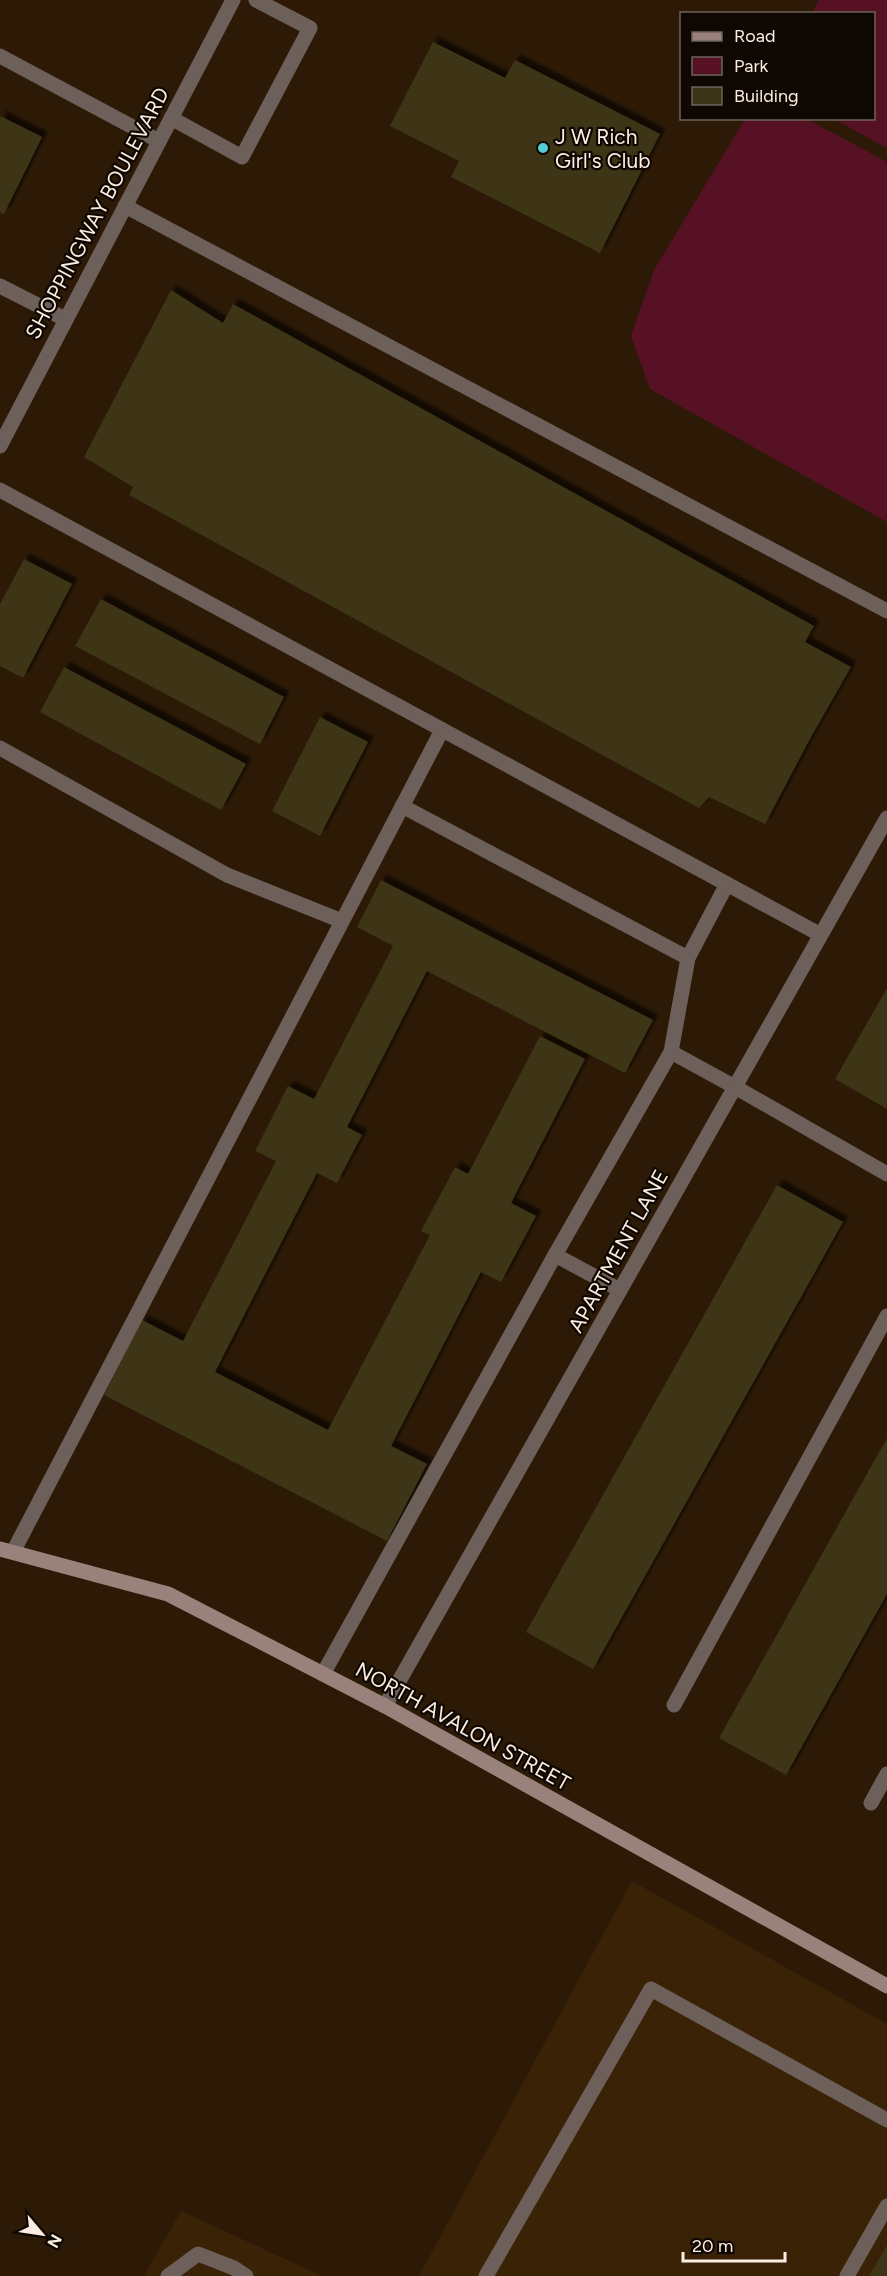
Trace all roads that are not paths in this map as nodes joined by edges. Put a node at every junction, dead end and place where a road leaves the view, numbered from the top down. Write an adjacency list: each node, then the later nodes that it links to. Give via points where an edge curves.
1 (233, 0): 4 (street, SHOPPINGWAY BOULEVARD)
2 (256, 0): 4 (street, via 310,28 242,157)
3 (0, 56): 5 (street)
4 (171, 118): 5 (street, SHOPPINGWAY BOULEVARD)
5 (159, 141): 6 (street, SHOPPINGWAY BOULEVARD)
6 (125, 206): 8 (street, SHOPPINGWAY BOULEVARD); 11 (street)
7 (0, 286): 8 (street)
8 (65, 320): 9 (street, SHOPPINGWAY BOULEVARD)
9 (0, 446)
10 (0, 490): 12 (street)
11 (887, 611)
12 (442, 729): 14 (street); 16 (street)
13 (0, 748): 17 (street, via 227,874)
14 (402, 806): 17 (street); 19 (street)
15 (887, 818): 18 (street, APARTMENT LANE)
16 (727, 884): 18 (street); 19 (street)
17 (342, 921): 26 (street)
18 (821, 935): 21 (street, APARTMENT LANE)
19 (688, 958): 20 (street)
20 (671, 1052): 21 (street); 23 (street)
21 (735, 1087): 22 (street); 24 (street, APARTMENT LANE)
22 (887, 1174)
23 (555, 1255): 24 (street); 27 (street)
24 (620, 1290): 29 (street, APARTMENT LANE)
25 (887, 1316): 28 (street)
26 (7, 1550): 27 (street, NORTH AVALON STREET, via 168,1594)
27 (323, 1674): 29 (street, NORTH AVALON STREET)
28 (674, 1705)
29 (385, 1706): 32 (street, NORTH AVALON STREET)
30 (887, 1774): 31 (street)
31 (871, 1803)
32 (887, 1986)
33 (887, 2120): 37 (street, via 651,1989)
34 (887, 2206): 38 (street)
35 (168, 2276): 36 (street, via 198,2254)
36 (246, 2276)
37 (486, 2276)
38 (847, 2276)

